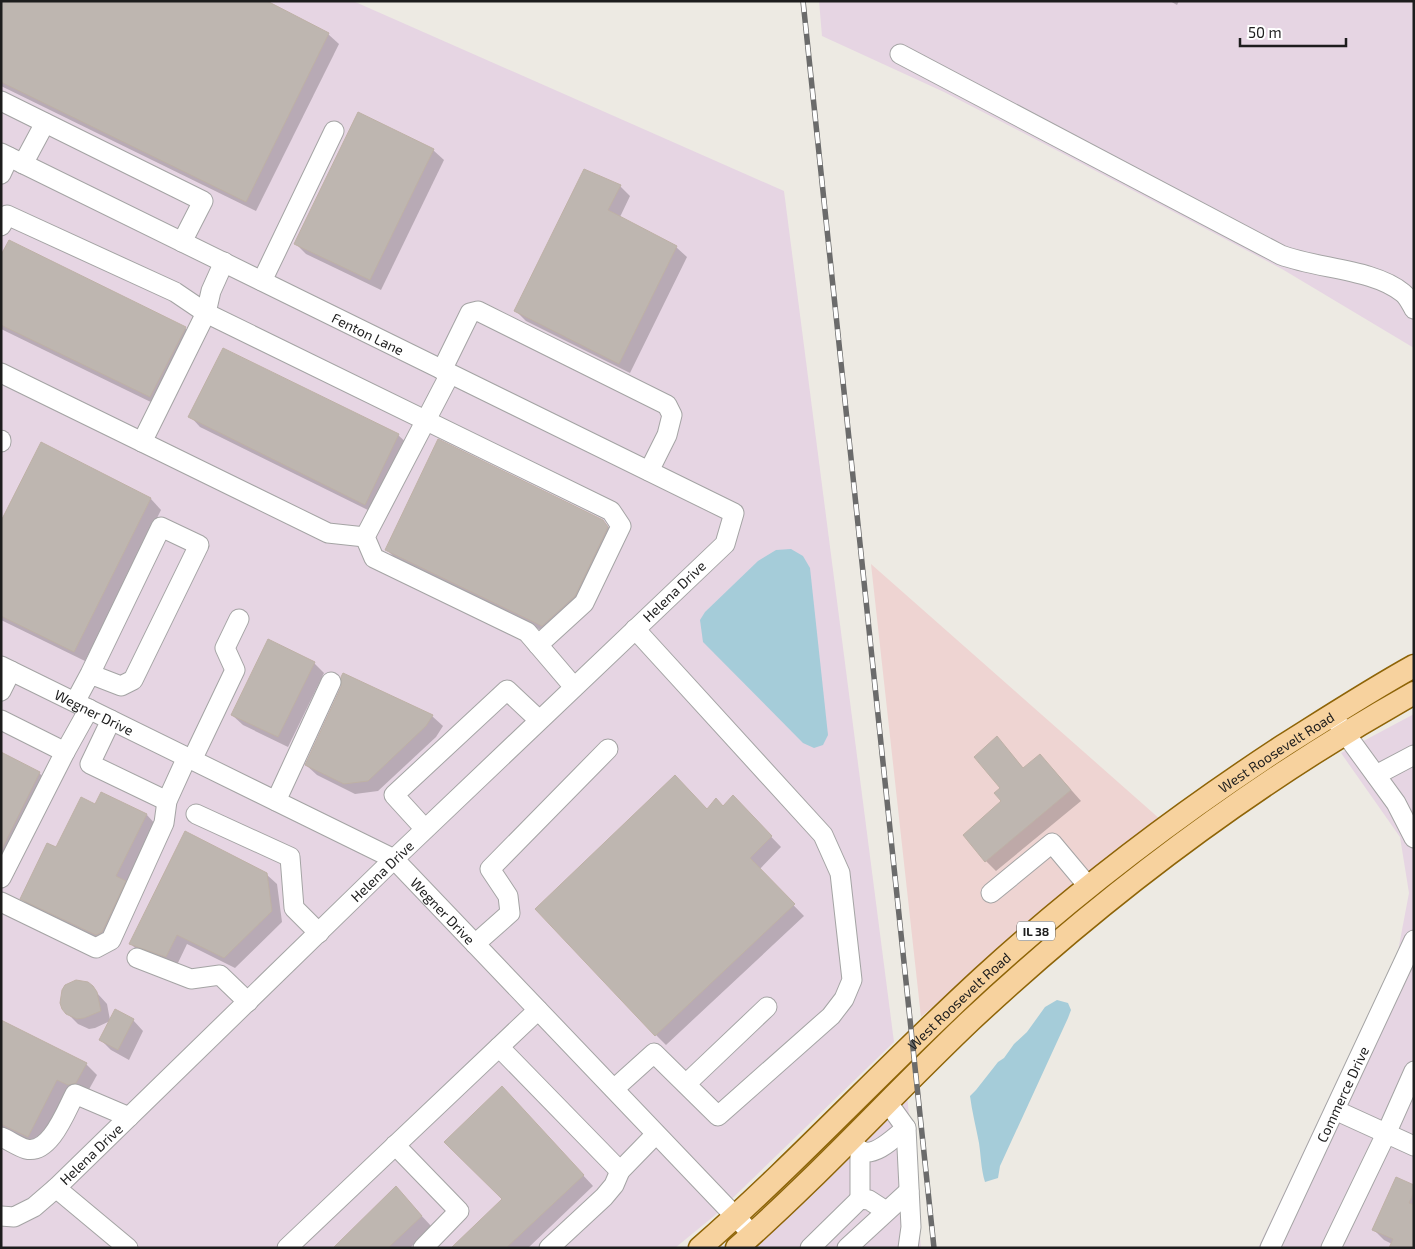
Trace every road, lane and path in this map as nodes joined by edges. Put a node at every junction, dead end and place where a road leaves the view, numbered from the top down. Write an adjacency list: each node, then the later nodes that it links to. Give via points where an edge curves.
1 (900, 54): 10 (street, via 1281,255 1380,278 1405,294)
2 (1, 102): 3 (street)
3 (45, 123): 5 (street); 7 (street, via 203,201)
4 (334, 131): 9 (street)
5 (9, 162): 7 (street, Fenton Lane)
6 (1, 226): 11 (street, via 6,214 175,292)
7 (182, 242): 8 (street, Fenton Lane)
8 (224, 262): 9 (street, Fenton Lane); 11 (street, via 211,291)
9 (262, 281): 12 (street, Fenton Lane)
10 (1414, 309)
11 (206, 313): 14 (street); 15 (street)
12 (446, 372): 14 (street); 16 (street, Fenton Lane); 16 (street, via 470,313 478,311 667,405 672,414)
13 (1, 373): 15 (street)
14 (426, 420): 18 (street); 21 (street, via 611,511 621,526 584,603)
15 (142, 442): 18 (street, via 328,533)
16 (649, 471): 17 (street, Fenton Lane)
17 (734, 513): 20 (street, Helena Drive, via 724,544)
18 (365, 537): 21 (street, via 374,558 527,632)
19 (239, 619): 38 (street, via 225,648 235,670)
20 (635, 629): 26 (street, Helena Drive); 59 (street, via 824,835 840,873 852,980 844,999 831,1016 718,1116)
21 (538, 645): 26 (street)
22 (1414, 666): 30 (main road, West Roosevelt Road / IL 38)
23 (6, 669): 27 (street); 29 (street, Wegner Drive)
24 (90, 674): 24 (street, via 121,686 133,680 199,545 161,527); 29 (street)
25 (331, 682): 41 (street)
26 (574, 687): 33 (street, Helena Drive)
27 (1, 691)
28 (1414, 693): 34 (main road, West Roosevelt Road / IL 38)
29 (82, 706): 32 (street, Wegner Drive); 36 (street)
30 (1332, 714): 34 (street); 47 (main road, West Roosevelt Road / IL 38, via 1194,806)
31 (1, 720): 36 (street)
32 (111, 720): 38 (street, Wegner Drive); 40 (street, via 90,764)
33 (539, 720): 43 (street, Helena Drive); 43 (street, via 507,690 394,795)
34 (1346, 734): 39 (street); 61 (main road, West Roosevelt Road / IL 38, via 1273,780 1111,899 1022,974)
35 (608, 749): 52 (street, via 490,869 508,896 510,912)
36 (65, 752): 46 (street)
37 (1414, 755): 39 (street)
38 (189, 758): 40 (street); 41 (street, Wegner Drive)
39 (1376, 775): 44 (street, via 1396,803)
40 (166, 801): 49 (street, via 164,823 111,940 96,948)
41 (276, 801): 45 (street, Wegner Drive)
42 (196, 814): 50 (street, via 290,857 294,908)
43 (425, 829): 45 (street, Helena Drive)
44 (1414, 838)
45 (394, 859): 50 (street, Helena Drive); 52 (street, Wegner Drive)
46 (1, 878)
47 (1088, 886): 48 (street, via 1052,843); 77 (main road, West Roosevelt Road / IL 38, via 983,977)
48 (991, 893)
49 (1, 902)
50 (319, 933): 54 (street, Helena Drive)
51 (1414, 940): 62 (street, Commerce Drive)
52 (475, 944): 56 (street, Wegner Drive)
53 (137, 958): 54 (street, via 191,979 220,975)
54 (248, 1002): 63 (street, Helena Drive)
55 (767, 1007): 59 (street)
56 (538, 1010): 57 (street); 60 (street, Wegner Drive)
57 (499, 1047): 68 (street); 71 (street)
58 (1414, 1071): 66 (street)
59 (686, 1084): 60 (street, via 654,1053)
60 (614, 1090): 65 (street, Wegner Drive)
61 (888, 1103): 64 (street); 69 (main road, West Roosevelt Road / IL 38)
62 (1335, 1110): 66 (street); 87 (street, Commerce Drive)
63 (129, 1117): 67 (street, via 75,1094 50,1140 39,1149 27,1149); 72 (street, Helena Drive)
64 (906, 1128): 69 (street, via 882,1148 868,1152); 73 (street)
65 (656, 1134): 71 (street); 77 (street, Wegner Drive)
66 (1386, 1134): 70 (street); 88 (street)
67 (1, 1137)
68 (395, 1145): 80 (street); 81 (street, via 459,1211)
69 (855, 1146): 74 (street); 78 (main road, West Roosevelt Road / IL 38)
70 (1414, 1146)
71 (620, 1171): 82 (street, via 604,1196)
72 (56, 1188): 76 (street, Helena Drive, via 34,1207); 79 (street)
73 (909, 1191): 75 (street); 86 (street, via 911,1227)
74 (860, 1199): 75 (street, via 869,1200); 84 (street)
75 (886, 1212): 85 (street)
76 (7, 1216)
77 (735, 1216): 78 (street, Wegner Drive); 83 (main road, West Roosevelt Road / IL 38)
78 (745, 1241)
79 (128, 1248)
80 (287, 1248)
81 (423, 1248)
82 (549, 1248)
83 (700, 1248)
84 (810, 1248)
85 (847, 1248)
86 (908, 1248)
87 (1270, 1248)
88 (1331, 1248)

